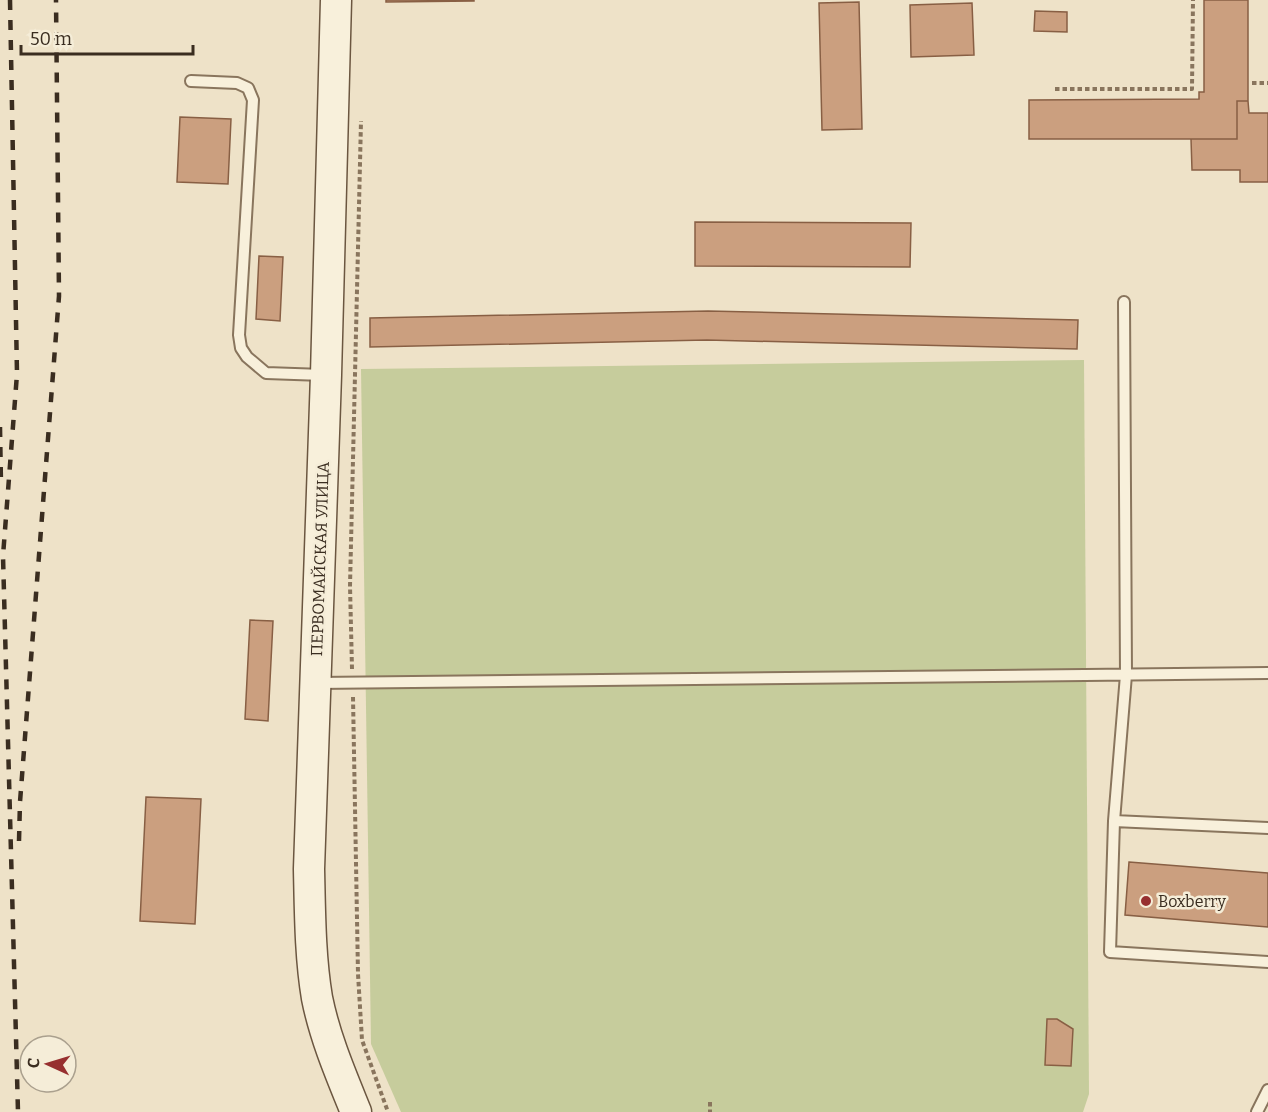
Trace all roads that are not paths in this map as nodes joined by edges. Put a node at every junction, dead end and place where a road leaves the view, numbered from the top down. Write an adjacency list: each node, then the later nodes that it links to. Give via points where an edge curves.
1 (336, 0): 4 (main road, ПЕРВОМАЙСКАЯ УЛИЦА)
2 (191, 81): 4 (lane, via 237,83 248,88 253,100 240,348 266,373)
3 (1124, 302): 6 (lane)
4 (326, 375): 7 (main road, ПЕРВОМАЙСКАЯ УЛИЦА)
5 (1268, 673): 6 (lane)
6 (1126, 675): 7 (lane); 8 (lane)
7 (315, 683): 12 (main road, ПЕРВОМАЙСКАЯ УЛИЦА, via 310,941 318,999 335,1062)
8 (1114, 821): 9 (lane); 10 (lane, via 1110,952)
9 (1268, 828)
10 (1268, 962)
11 (1268, 1090): 13 (lane)
12 (356, 1112)
13 (1257, 1112)

